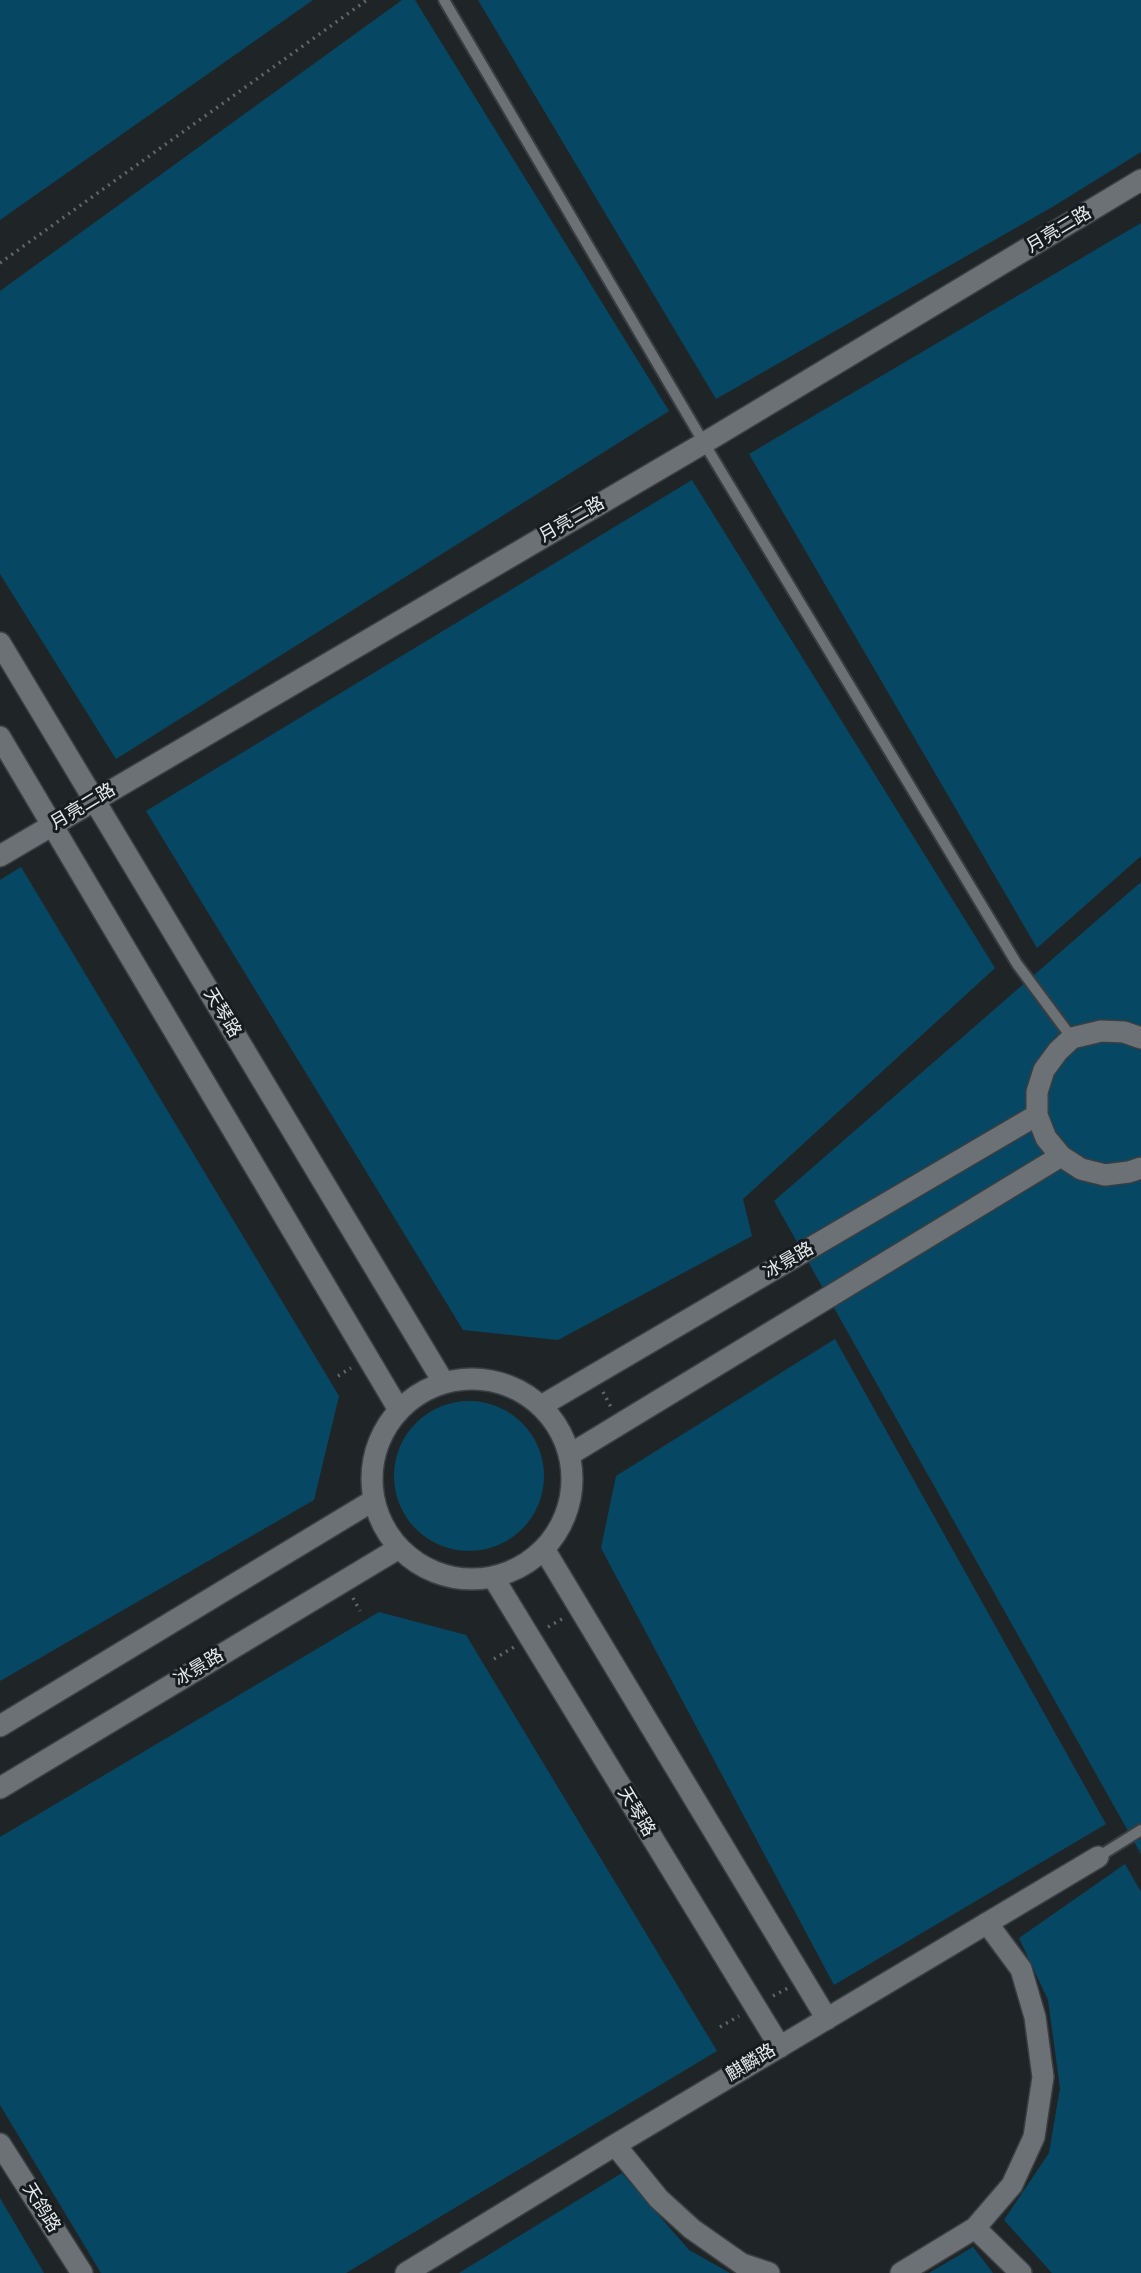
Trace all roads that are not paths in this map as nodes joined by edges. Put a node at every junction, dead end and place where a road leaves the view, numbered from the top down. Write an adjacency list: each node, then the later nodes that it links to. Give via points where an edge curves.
1 (444, 0): 3 (lane)
2 (1141, 180): 3 (street, 月亮二路)
3 (704, 443): 6 (street, 月亮二路); 9 (lane, via 1017,964)
4 (0, 643): 6 (street, 天琴路)
5 (0, 737): 7 (street)
6 (94, 800): 7 (street, 月亮二路); 14 (street, 天琴路)
7 (52, 825): 8 (street, 月亮二路); 16 (street)
8 (0, 856)
9 (1072, 1038): 10 (street, via 1101,1031); 11 (street, via 1044,1070 1037,1092)
10 (1141, 1038)
11 (1037, 1115): 12 (street); 15 (street, 冰景路)
12 (1060, 1157): 13 (street, via 1105,1175); 17 (street)
13 (1141, 1168)
14 (444, 1383): 15 (street, via 478,1379 512,1387); 16 (street, via 419,1393)
15 (541, 1406): 17 (street, via 559,1428)
16 (398, 1410): 18 (street, via 380,1437 372,1468)
17 (569, 1455): 20 (street, via 572,1488 563,1521)
18 (374, 1500): 19 (street, via 383,1526); 22 (street)
19 (399, 1548): 21 (street, via 426,1568 459,1578); 23 (street, 冰景路)
20 (544, 1549): 21 (street, via 521,1567); 27 (street)
21 (493, 1577): 28 (street, 天琴路)
22 (0, 1726)
23 (0, 1788)
24 (1141, 1830): 25 (lane)
25 (1098, 1857): 26 (street, 麒麟路)
26 (987, 1923): 27 (street, 麒麟路); 31 (street, via 1021,1969 1035,2017 1043,2077 1034,2137 1012,2185)
27 (827, 2019): 28 (street, 麒麟路)
28 (780, 2046): 30 (street, 麒麟路)
29 (0, 2144): 32 (street, 天鸽路)
30 (615, 2145): 33 (street, 麒麟路); 34 (street, via 659,2199 692,2229 742,2264)
31 (975, 2228): 35 (street); 36 (street)
32 (82, 2273)
33 (406, 2273)
34 (769, 2273)
35 (901, 2273)
36 (1021, 2273)

